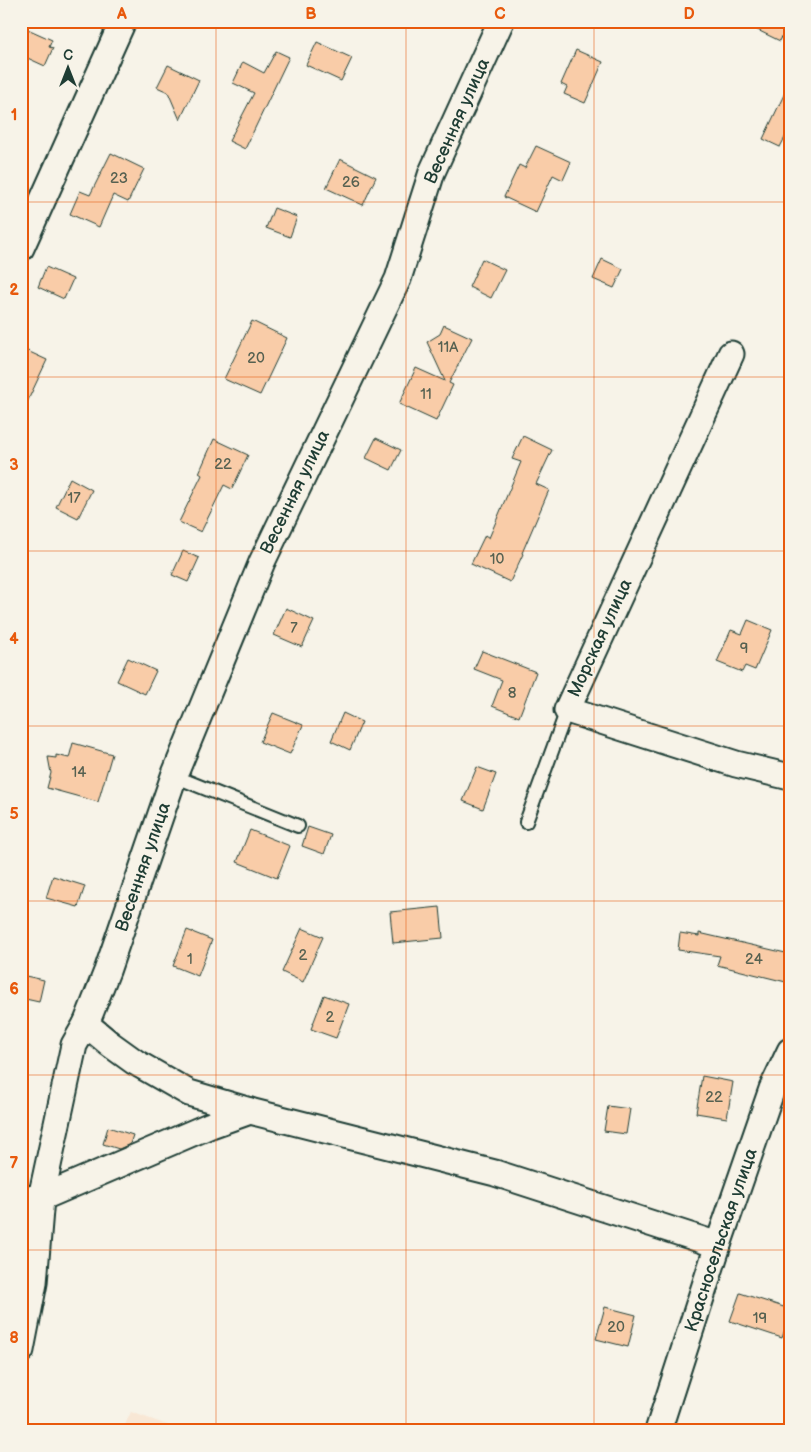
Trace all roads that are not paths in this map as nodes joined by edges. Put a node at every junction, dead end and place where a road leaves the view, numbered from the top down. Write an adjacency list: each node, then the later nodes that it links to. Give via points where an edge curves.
1 (123, 21): 3 (street)
2 (502, 21): 6 (street, Весенняя улица, via 432,172 398,278 262,562)
3 (21, 248)
4 (731, 354): 5 (street, Морская улица)
5 (567, 710): 7 (street, Морская улица, via 736,764); 8 (lane)
6 (174, 776): 9 (lane); 10 (street, Весенняя улица)
7 (790, 777)
8 (526, 822)
9 (298, 826)
10 (86, 1024): 12 (street, via 136,1062 189,1093); 13 (street, Весенняя улица, via 74,1045)
11 (790, 1051): 14 (street, Красносельская улица, via 772,1089)
12 (250, 1111): 13 (street); 14 (street, via 495,1173)
13 (31, 1199): 15 (street, Весенняя улица, via 34,1283)
14 (718, 1245): 16 (street, Красносельская улица)
15 (21, 1350)
16 (658, 1431)

